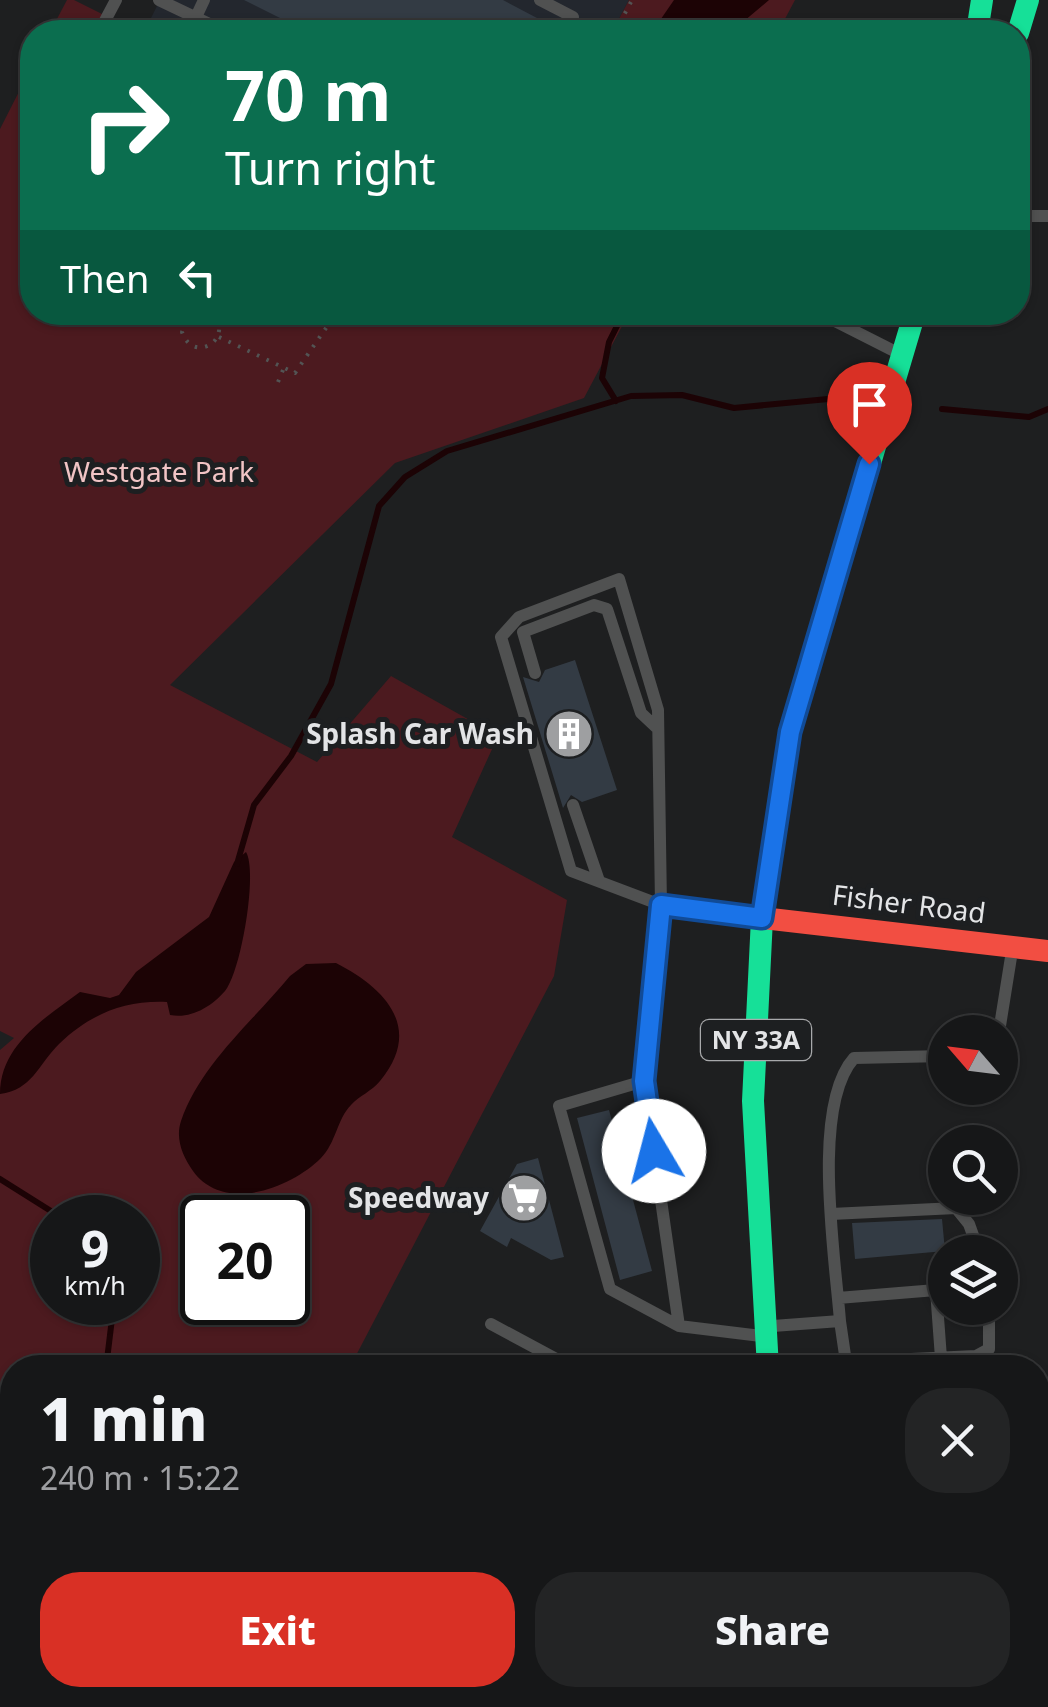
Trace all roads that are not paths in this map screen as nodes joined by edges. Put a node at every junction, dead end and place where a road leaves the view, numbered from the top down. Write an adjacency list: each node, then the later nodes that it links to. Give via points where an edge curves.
1 (159, 0): 5 (lane)
2 (204, 0): 5 (lane)
3 (540, 0): 6 (lane)
4 (565, 0): 6 (lane)
5 (196, 17): 7 (lane)
6 (572, 17): 8 (lane)
7 (202, 20)
8 (571, 20)
9 (843, 325): 11 (lane)
10 (911, 325): 11 (main road, NY 33A)
11 (902, 355): 17 (main road, NY 33A, via 790,732)
12 (535, 673): 13 (lane, via 523,632 594,604 608,610 641,713)
13 (658, 728): 15 (lane, via 619,579 519,617 501,637 572,870); 16 (lane)
14 (574, 804): 15 (lane)
15 (599, 881): 16 (lane)
16 (661, 905): 17 (lane); 22 (lane)
17 (762, 918): 18 (main road, Fisher Road); 30 (main road, NY 33A, via 754,1100)
18 (1013, 946): 19 (main road, Fisher Road); 20 (lane)
19 (1048, 950)
20 (1001, 1015)
21 (928, 1056): 23 (lane, via 854,1058 841,1072 833,1098)
22 (644, 1081): 29 (lane); 29 (lane, via 559,1106 610,1289)
23 (831, 1214): 24 (lane, via 956,1208); 25 (lane)
24 (973, 1235)
25 (838, 1298): 26 (lane); 34 (lane, via 936,1290)
26 (840, 1321): 30 (lane); 33 (lane)
27 (490, 1324): 31 (lane)
28 (989, 1325): 35 (lane, via 989,1349)
29 (679, 1326): 30 (lane)
30 (766, 1332): 32 (main road, NY 33A)
31 (548, 1355)
32 (767, 1355)
33 (845, 1355)
34 (941, 1355)
35 (978, 1355)

